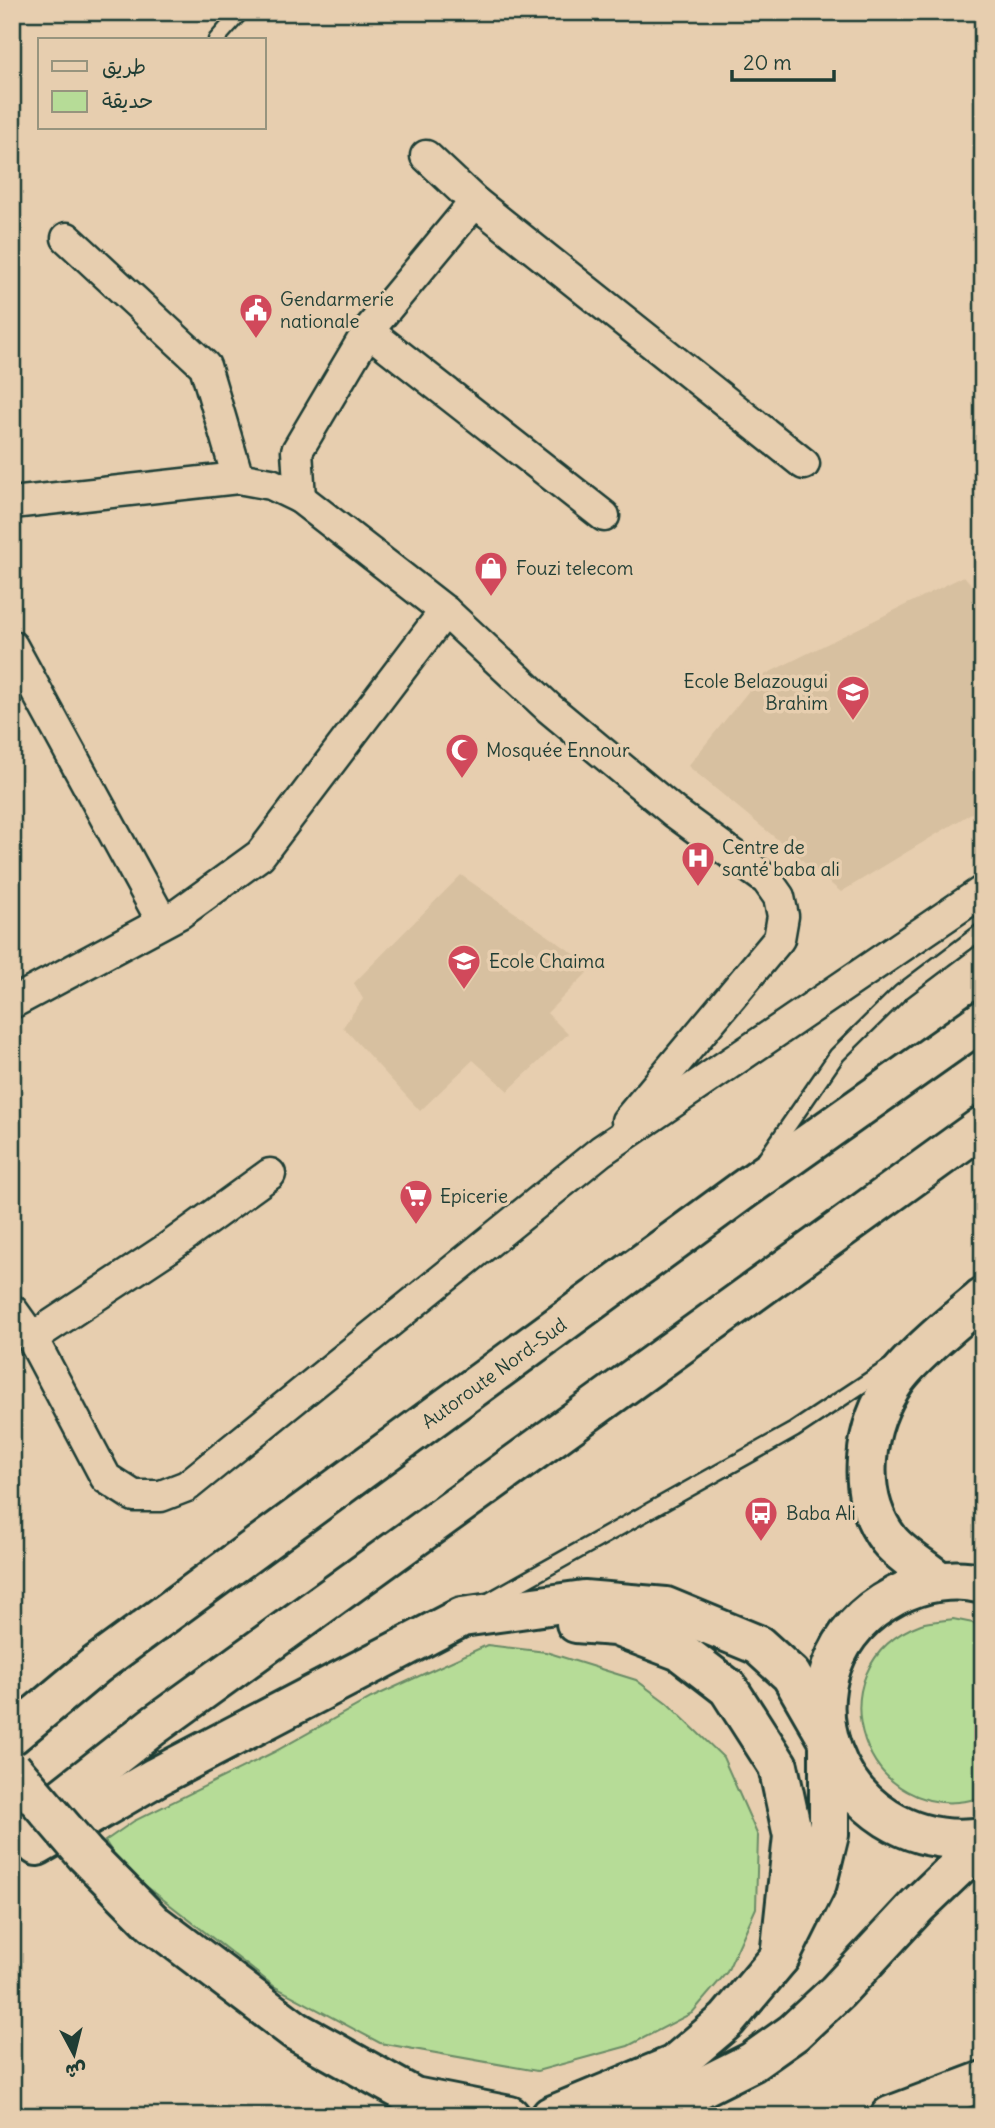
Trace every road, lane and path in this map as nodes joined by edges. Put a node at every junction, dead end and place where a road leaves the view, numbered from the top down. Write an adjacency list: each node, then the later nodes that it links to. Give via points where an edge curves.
1 (241, 12): 2 (lane)
2 (218, 38)
3 (426, 156): 4 (street)
4 (475, 202): 6 (street); 7 (street)
5 (67, 238): 8 (street, via 205,366)
6 (368, 331): 9 (street, via 297,451); 11 (street)
7 (804, 464)
8 (238, 478): 9 (street, via 271,484); 10 (street)
9 (300, 498): 12 (street)
10 (12, 503)
11 (604, 516)
12 (444, 611): 15 (street, via 260,855); 20 (street, via 549,708 674,812 767,880 779,898 783,916 779,939)
13 (12, 646): 15 (street)
14 (983, 891): 20 (street)
15 (162, 921): 17 (street)
16 (983, 930): 22 (lane, via 901,992 837,1055)
17 (15, 998)
18 (983, 1020): 22 (main road, Autoroute Nord-Sud)
19 (983, 1126): 33 (main road, via 163,1719)
20 (601, 1151): 25 (street, via 187,1486 161,1496 134,1496 106,1479)
21 (270, 1174): 25 (street)
22 (743, 1190): 28 (main road, Autoroute Nord-Sud)
23 (974, 1306): 26 (main road, via 897,1379 873,1427 864,1471 873,1510 890,1541); 27 (lane, via 837,1404)
24 (12, 1310): 25 (street)
25 (32, 1338)
26 (969, 1581): 31 (main road, via 900,1594 881,1603 858,1624 840,1649 829,1678 825,1709)
27 (462, 1617): 31 (main road, via 584,1600 666,1606 758,1646 791,1675); 36 (main road, via 156,1777); 37 (main road, via 615,1626 680,1651 728,1688 778,1766 793,1836)
28 (96, 1665): 29 (main road); 30 (main road, Autoroute Nord-Sud)
29 (12, 1711)
30 (12, 1735)
31 (829, 1741): 34 (main road, via 862,1801 889,1822 921,1836); 37 (main road, via 829,1834 817,1884)
32 (12, 1769): 39 (main road, bridge, via 85,1854 153,1923 296,2031)
33 (12, 1837)
34 (983, 1837)
35 (983, 1843): 42 (main road, via 837,1992 793,2033 752,2062 674,2101)
36 (12, 1861)
37 (780, 1957): 41 (main road, via 727,2020 674,2065)
38 (983, 2081): 43 (main road)
39 (410, 2106): 40 (main road)
40 (510, 2116)
41 (551, 2116)
42 (572, 2116)
43 (890, 2116)

